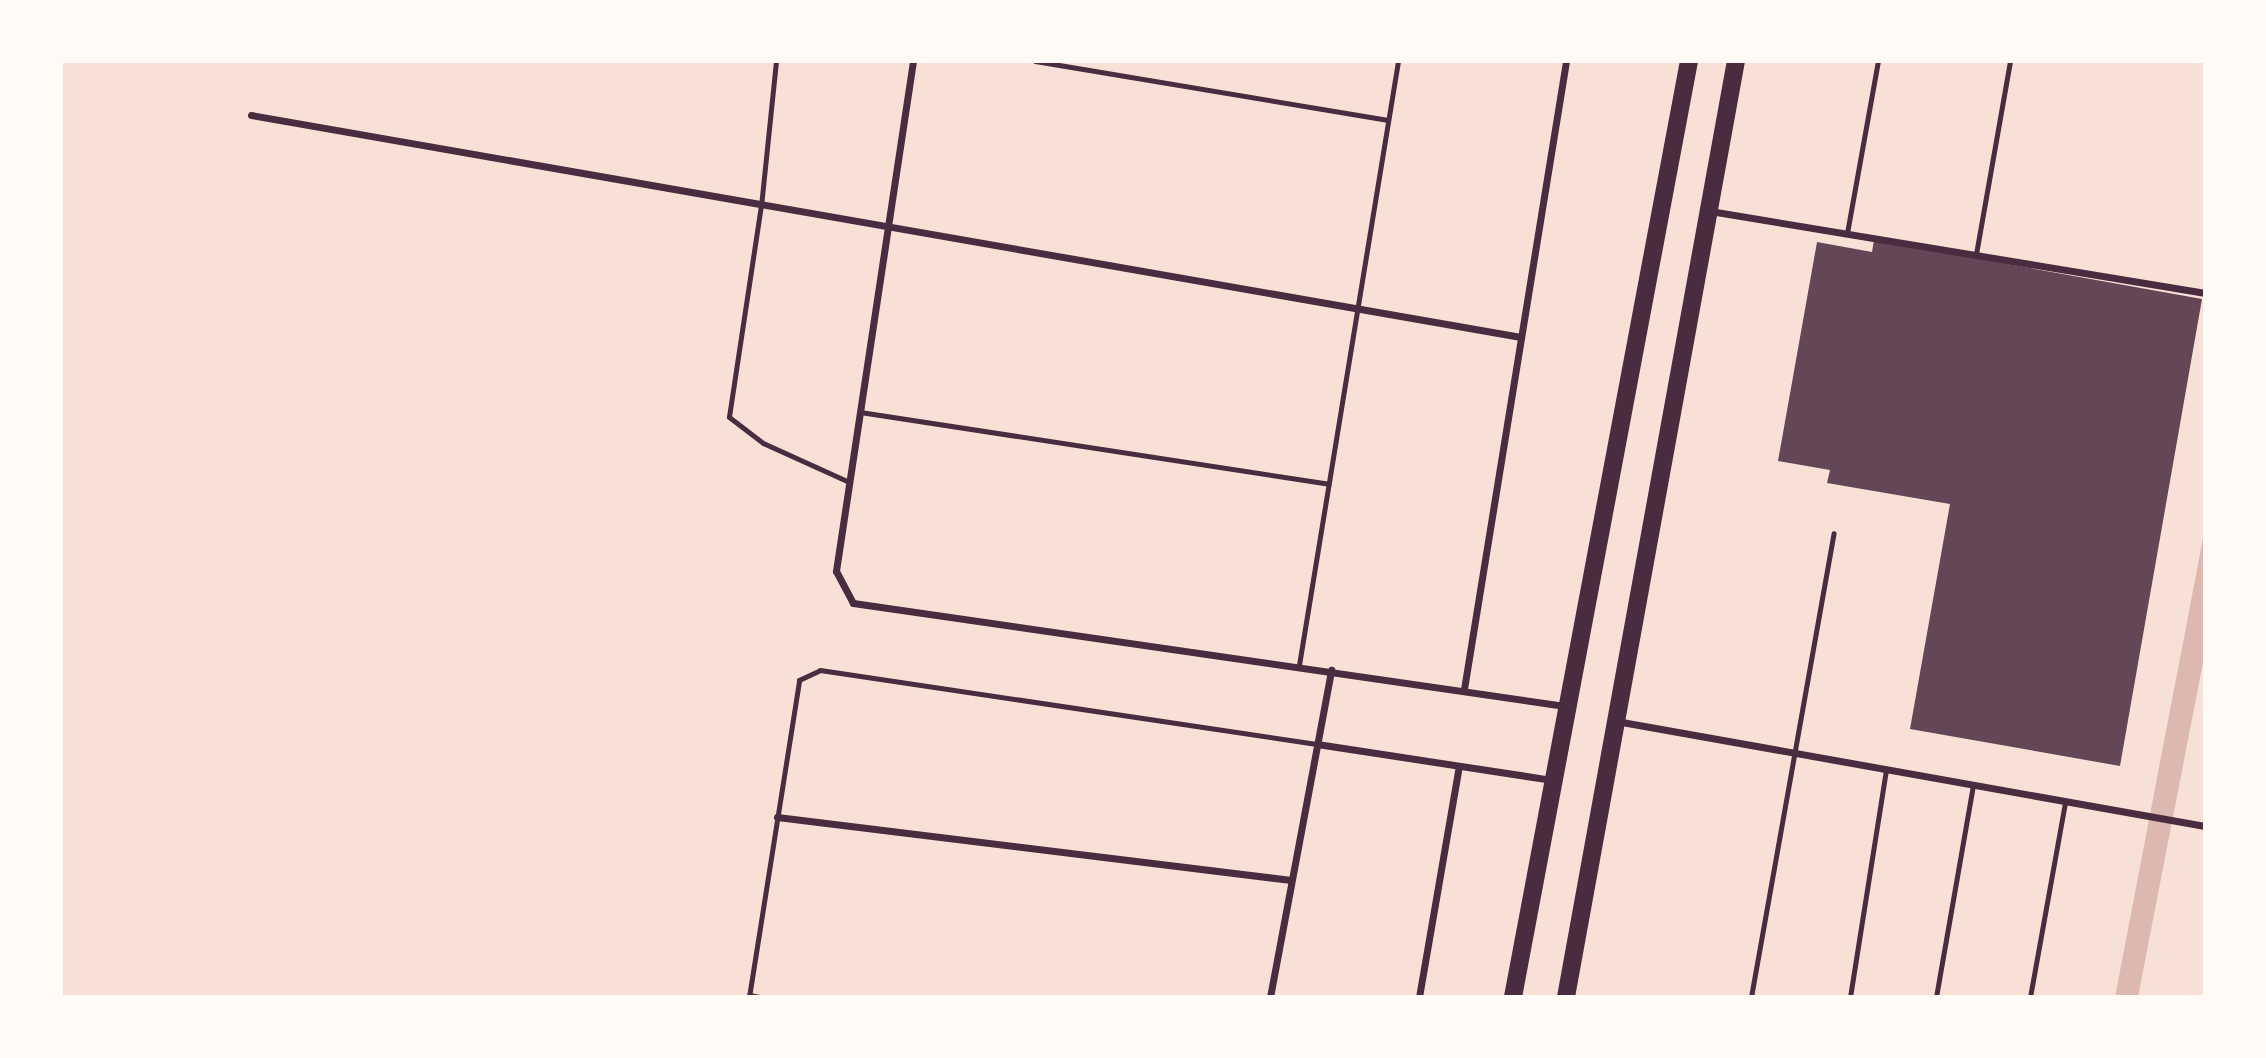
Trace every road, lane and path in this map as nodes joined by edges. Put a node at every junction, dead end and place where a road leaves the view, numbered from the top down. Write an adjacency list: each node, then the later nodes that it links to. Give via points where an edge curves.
1 (776, 61): 12 (lane)
2 (913, 61): 14 (street)
3 (1035, 61): 11 (lane)
4 (1398, 61): 11 (lane)
5 (1566, 61): 19 (street)
6 (1689, 61): 27 (main road)
7 (1736, 61): 13 (main road)
8 (1878, 61): 15 (lane)
9 (2010, 61): 16 (lane)
10 (251, 115): 12 (street)
11 (1388, 120): 18 (lane)
12 (761, 205): 14 (street); 21 (lane, via 729,417 763,443)
13 (1709, 211): 15 (street); 28 (main road)
14 (888, 226): 18 (street); 20 (street)
15 (1847, 233): 16 (street)
16 (1976, 254): 17 (street)
17 (2205, 293)
18 (1357, 309): 19 (street); 22 (lane)
19 (1521, 337): 26 (street)
20 (860, 412): 21 (street); 22 (lane)
21 (849, 482): 24 (street, via 836,571 853,603)
22 (1329, 484): 24 (lane)
23 (1834, 533): 30 (lane)
24 (1299, 665): 25 (street)
25 (1331, 670): 26 (street); 29 (street)
26 (1464, 690): 27 (street)
27 (1565, 706): 33 (main road)
28 (1615, 721): 30 (street); 44 (main road)
29 (1317, 744): 31 (street); 36 (lane, via 820,670 799,680); 38 (street)
30 (1794, 753): 32 (street); 45 (lane)
31 (1459, 766): 33 (street); 42 (street)
32 (1886, 769): 34 (street); 46 (lane)
33 (1553, 780): 43 (main road)
34 (1973, 785): 35 (street); 47 (lane)
35 (2065, 802): 37 (street); 48 (lane)
36 (777, 817): 38 (street); 39 (lane)
37 (2205, 827)
38 (1292, 880): 41 (street)
39 (749, 996): 40 (lane)
40 (760, 997)
41 (1270, 997)
42 (1419, 997)
43 (1513, 997)
44 (1566, 997)
45 (1751, 997)
46 (1850, 997)
47 (1936, 997)
48 (2030, 997)

